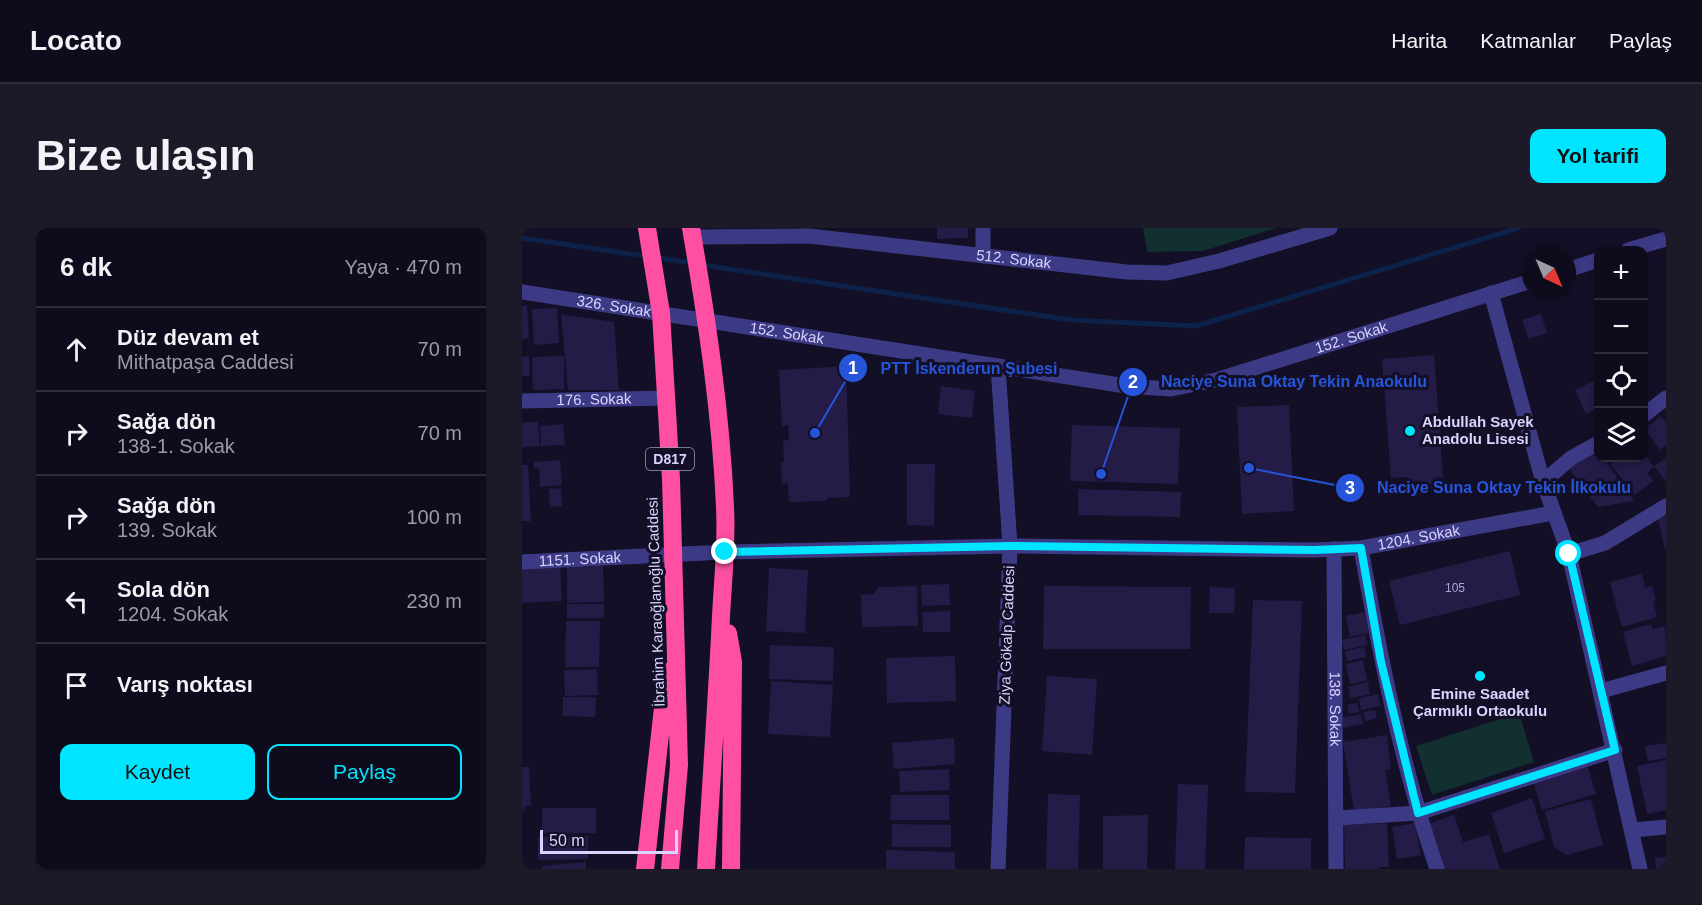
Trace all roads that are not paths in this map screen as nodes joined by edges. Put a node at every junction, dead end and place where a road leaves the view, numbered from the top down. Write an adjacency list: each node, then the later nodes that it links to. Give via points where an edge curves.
1 (647, 228): 14 (highway, İbrahim Karaoğlanoğlu Caddesi / D817)
2 (983, 228): 8 (street)
3 (1330, 228): 8 (street, 512. Sokak, via 1167,273)
4 (692, 232): 5 (street, 512. Sokak); 15 (highway)
5 (809, 232): 8 (street, 512. Sokak)
6 (1666, 239): 7 (street)
7 (1642, 246)
8 (983, 256)
9 (1594, 262): 10 (street)
10 (1576, 267)
11 (1522, 284): 13 (street, 152. Sokak)
12 (522, 292): 14 (street, 326. Sokak)
13 (1491, 293): 16 (street, 152. Sokak, via 1216,380 1171,389); 22 (street)
14 (661, 313): 15 (street, 326. Sokak); 17 (highway, İbrahim Karaoğlanoğlu Caddesi / D817)
15 (707, 320): 16 (street, 152. Sokak); 28 (highway, via 720,438)
16 (998, 366): 25 (street, Ziya Gökalp Caddesi)
17 (668, 398): 19 (street, 176. Sokak); 29 (highway, İbrahim Karaoğlanoğlu Caddesi / D817)
18 (1666, 398): 20 (street)
19 (522, 401)
20 (1648, 412)
21 (1594, 446): 22 (street, via 1571,458)
22 (1543, 482): 24 (street)
23 (1666, 506): 30 (street, via 1605,543)
24 (1553, 513): 26 (street, 1204. Sokak); 30 (street)
25 (1010, 546): 27 (street, 1204. Sokak); 28 (street, 1204. Sokak); 45 (street, Ziya Gökalp Caddesi)
26 (1361, 548): 27 (street, 1204. Sokak); 37 (street, via 1381,662)
27 (1334, 549): 38 (street, 138. Sokak)
28 (725, 552): 29 (street, 1204. Sokak); 32 (highway)
29 (674, 554): 31 (street, 1151. Sokak); 33 (highway, İbrahim Karaoğlanoğlu Caddesi / D817)
30 (1569, 554): 35 (street)
31 (522, 561)
32 (722, 593): 43 (highway); 44 (highway, via 733,662)
33 (675, 604): 41 (highway); 42 (highway, İbrahim Karaoğlanoğlu Caddesi / D817, via 679,765)
34 (1666, 673): 35 (street)
35 (1601, 691): 36 (street)
36 (1615, 750): 37 (street); 40 (street)
37 (1418, 813): 38 (street); 47 (street)
38 (1337, 818): 46 (street, 138. Sokak)
39 (1666, 827): 40 (street)
40 (1633, 830): 48 (street)
41 (645, 869)
42 (670, 869)
43 (706, 869)
44 (731, 869)
45 (998, 869)
46 (1336, 869)
47 (1437, 869)
48 (1640, 869)

